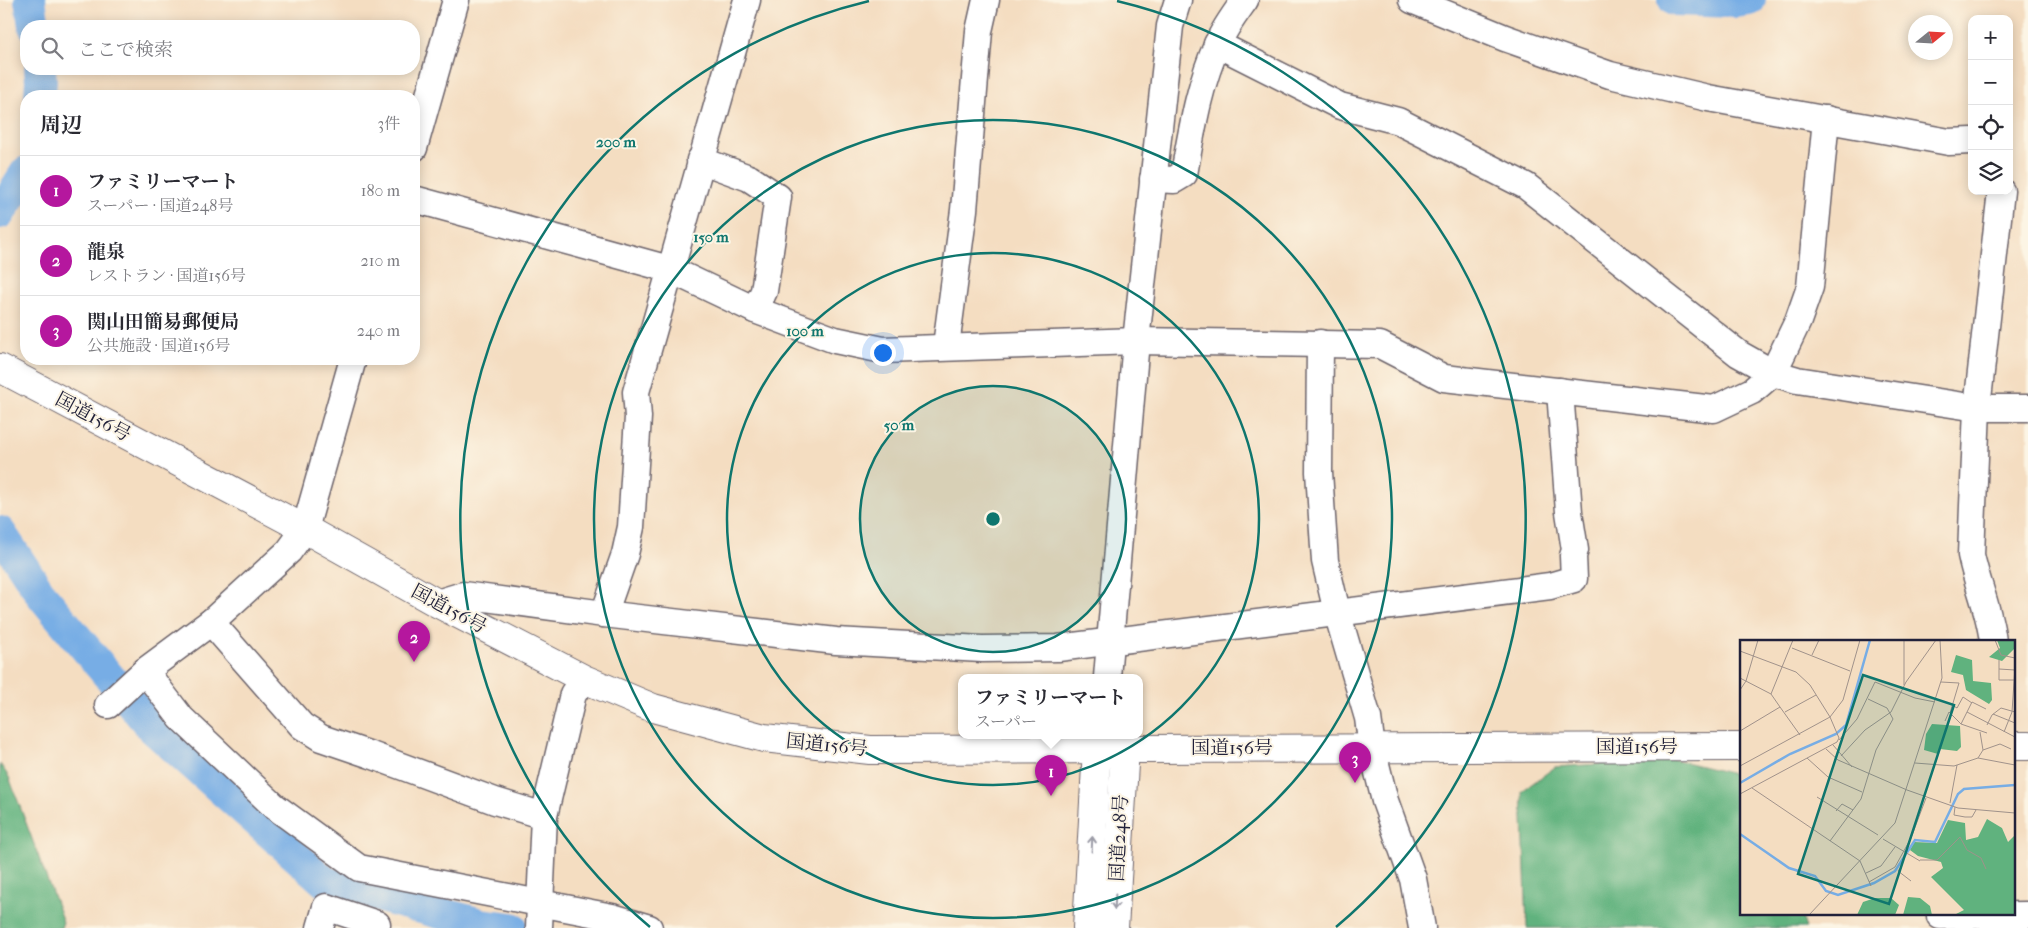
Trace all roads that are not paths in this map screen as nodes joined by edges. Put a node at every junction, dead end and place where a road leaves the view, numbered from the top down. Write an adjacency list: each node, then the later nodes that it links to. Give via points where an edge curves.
1 (456, 0): 9 (street)
2 (746, 0): 11 (street)
3 (986, 0): 19 (street, via 979,31 964,210)
4 (1178, 0): 12 (street, via 1170,26)
5 (1245, 0): 7 (street)
6 (1412, 0): 8 (street, via 1505,38 1610,75 1708,98)
7 (1217, 44): 12 (street, via 1202,86 1184,174 1174,180); 22 (street, via 1340,106 1398,121 1526,186 1739,354)
8 (1826, 119): 10 (street, via 1948,142); 22 (street, via 1810,287)
9 (420, 127)
10 (1968, 141)
11 (700, 160): 15 (street); 16 (street, via 749,178 778,197 764,291)
12 (1153, 179): 17 (street)
13 (2002, 195): 24 (street)
14 (420, 201): 15 (street)
15 (670, 269): 16 (street); 29 (street, via 636,392 638,417 631,528)
16 (755, 310): 19 (street, via 835,340 883,350)
17 (1136, 341): 18 (street); 19 (street); 32 (street)
18 (1320, 343): 23 (street, via 1380,345 1444,378); 28 (street, via 1318,472 1325,561)
19 (946, 346)
20 (351, 365): 26 (street)
21 (0, 368): 26 (highway, 国道156号)
22 (1774, 373): 23 (street, via 1752,391 1714,409); 24 (street, via 1797,380)
23 (1560, 391): 28 (street, via 1575,550 1574,578 1550,586)
24 (1977, 408): 25 (street); 31 (street, via 1971,555)
25 (2028, 408)
26 (305, 529): 27 (highway, 国道156号); 30 (street, via 289,551)
27 (437, 603): 29 (street, via 463,594); 36 (highway, 国道156号)
28 (1337, 612): 32 (street); 41 (street, via 1368,718)
29 (604, 614): 32 (street, via 836,641 982,649 1058,648)
30 (211, 622): 33 (street); 42 (street, via 302,726 320,738)
31 (1992, 640)
32 (1111, 642): 34 (street); 35 (street)
33 (141, 674): 37 (street); 43 (street, via 274,806 359,868)
34 (1106, 674)
35 (1116, 674)
36 (584, 679): 39 (highway, 国道156号, via 653,708 764,738 870,750); 42 (street, via 573,694)
37 (108, 705)
38 (1124, 741): 39 (highway, 国道156号); 41 (highway, 国道156号); 50 (highway, 国道248号, one-way to 50)
39 (1098, 742): 49 (highway, 国道248号, one-way to 39)
40 (1740, 747): 41 (highway, 国道156号)
41 (1372, 748): 51 (street, via 1413,879)
42 (544, 816): 43 (street)
43 (539, 914): 48 (street, via 612,917)
44 (1937, 919): 45 (street)
45 (2019, 919)
46 (377, 924): 47 (street, via 326,907)
47 (320, 928)
48 (649, 928)
49 (1087, 928)
50 (1114, 928)
51 (1422, 928)

